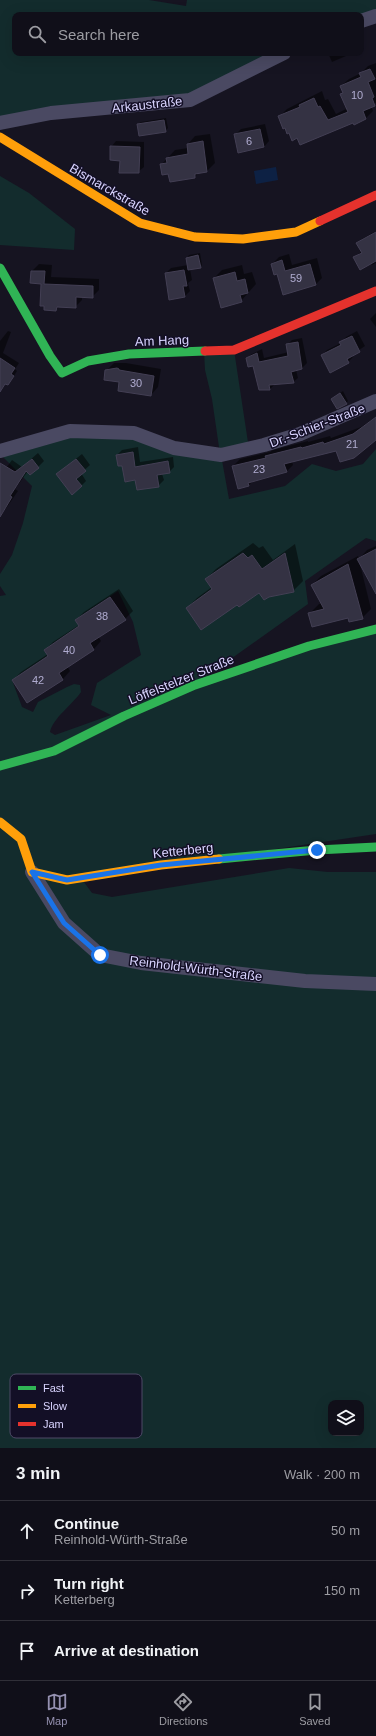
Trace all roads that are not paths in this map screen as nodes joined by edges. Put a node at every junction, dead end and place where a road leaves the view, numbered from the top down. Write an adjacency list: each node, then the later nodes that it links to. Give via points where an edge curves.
1 (376, 16): 2 (street)
2 (364, 20)
3 (278, 56): 4 (street, Arkaustraße, via 190,100 51,113)
4 (0, 123)
5 (0, 137): 6 (street, Bismarckstraße, via 140,223 195,237 243,239 296,232)
6 (376, 195)
7 (0, 268): 8 (street, Am Hang, via 62,373 88,361 129,354 234,350)
8 (376, 291)
9 (376, 401): 10 (street, Dr.-Schier-Straße, via 300,434 220,454 174,448 134,433 70,431)
10 (0, 451)
11 (376, 629): 12 (street, Löffelstelzer Straße, via 309,646 195,685 54,750)
12 (0, 766)
13 (0, 822): 15 (street, via 21,839)
14 (376, 847): 15 (street, Ketterberg, via 161,865 67,880)
15 (32, 872): 16 (street, Reinhold-Würth-Straße, via 64,923 100,955 141,963 305,981)
16 (376, 984)

